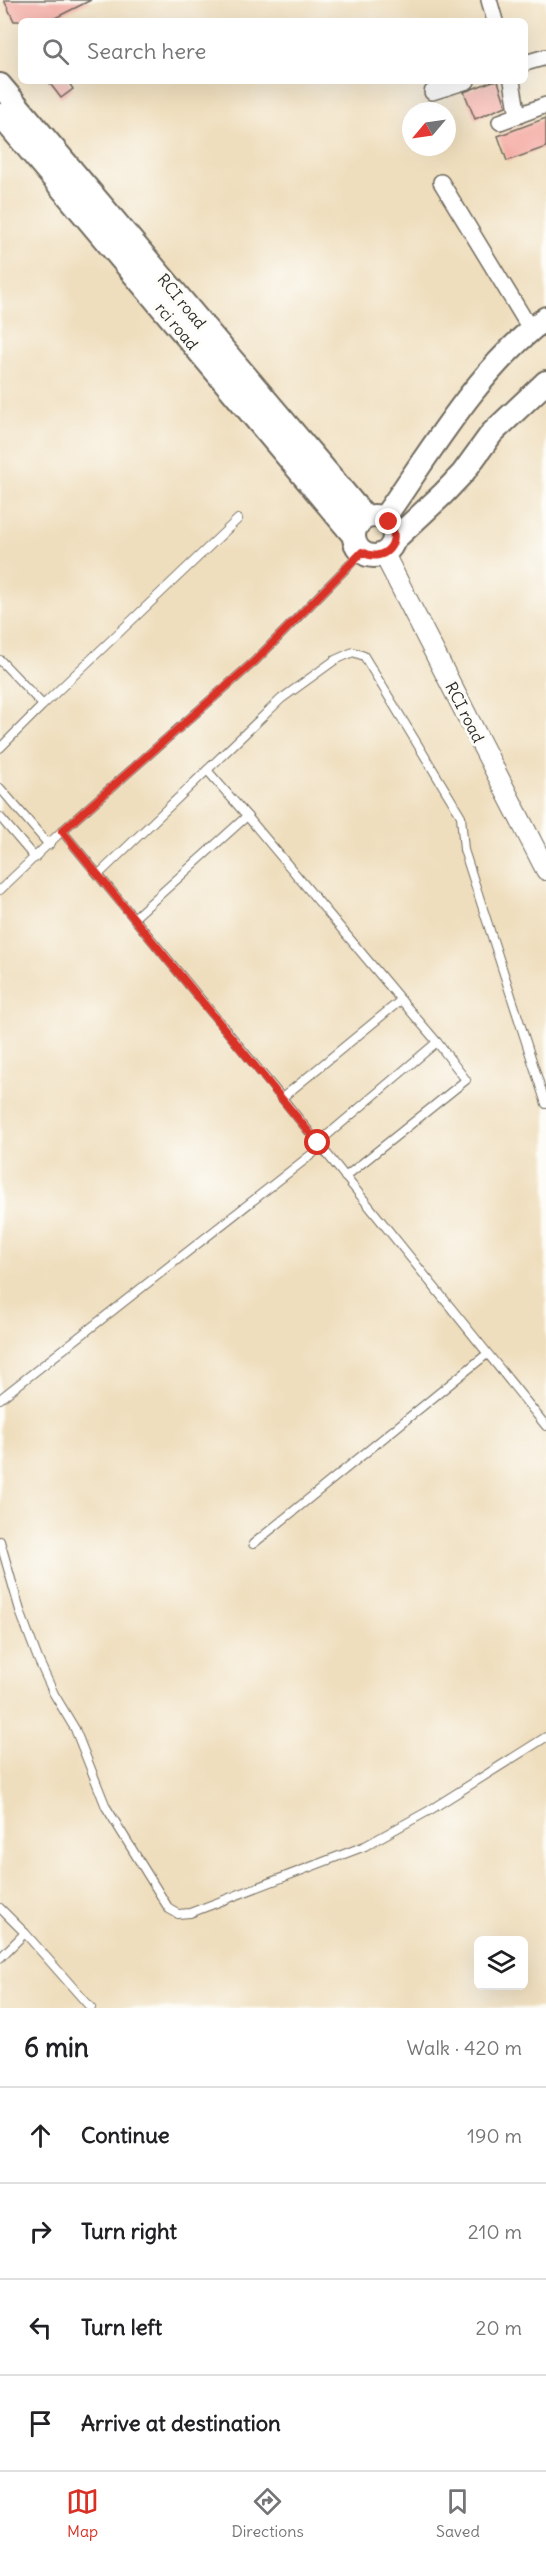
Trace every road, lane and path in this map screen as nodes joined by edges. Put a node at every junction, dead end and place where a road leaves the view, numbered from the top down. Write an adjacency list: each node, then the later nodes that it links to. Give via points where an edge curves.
1 (489, 0): 2 (street)
2 (494, 18)
3 (546, 57): 4 (street)
4 (528, 62)
5 (457, 84): 8 (street)
6 (513, 84): 11 (street)
7 (0, 85): 17 (main road, RCI road)
8 (432, 92)
9 (546, 105): 11 (street)
10 (0, 115): 17 (main road, rci road)
11 (518, 116): 12 (street)
12 (500, 123)
13 (441, 182): 14 (street)
14 (538, 324): 17 (main road, via 489,373)
15 (546, 382): 17 (main road, via 492,433 443,494)
16 (238, 519): 19 (lane)
17 (374, 536): 25 (lane, via 255,661); 28 (street, RCI road)
18 (0, 660): 19 (lane)
19 (43, 705): 20 (lane)
20 (0, 748)
21 (207, 770): 23 (lane); 29 (lane); 35 (lane, via 281,699 335,660 353,652 364,656 461,816 464,850)
22 (0, 788): 26 (lane)
23 (247, 816): 31 (lane); 32 (lane)
24 (0, 817): 27 (lane)
25 (62, 831): 26 (lane); 29 (lane)
26 (49, 845): 27 (lane)
27 (35, 858): 30 (lane)
28 (546, 870)
29 (99, 874): 31 (lane)
30 (0, 890)
31 (134, 918): 34 (lane)
32 (401, 1000): 33 (lane); 34 (lane)
33 (437, 1042): 36 (lane); 37 (lane, via 465,1076 464,1084)
34 (282, 1098): 36 (lane)
35 (546, 1104)
36 (319, 1145): 37 (lane); 39 (lane)
37 (345, 1177): 38 (lane)
38 (488, 1354): 40 (lane); 42 (lane)
39 (0, 1398)
40 (546, 1426)
41 (0, 1541): 43 (lane, via 21,1614 54,1694 75,1729 106,1807 169,1909 178,1914 190,1913 365,1846)
42 (253, 1544)
43 (546, 1737)
44 (0, 1908): 45 (lane)
45 (26, 1933): 46 (lane); 47 (lane)
46 (0, 1958)
47 (91, 2008)

